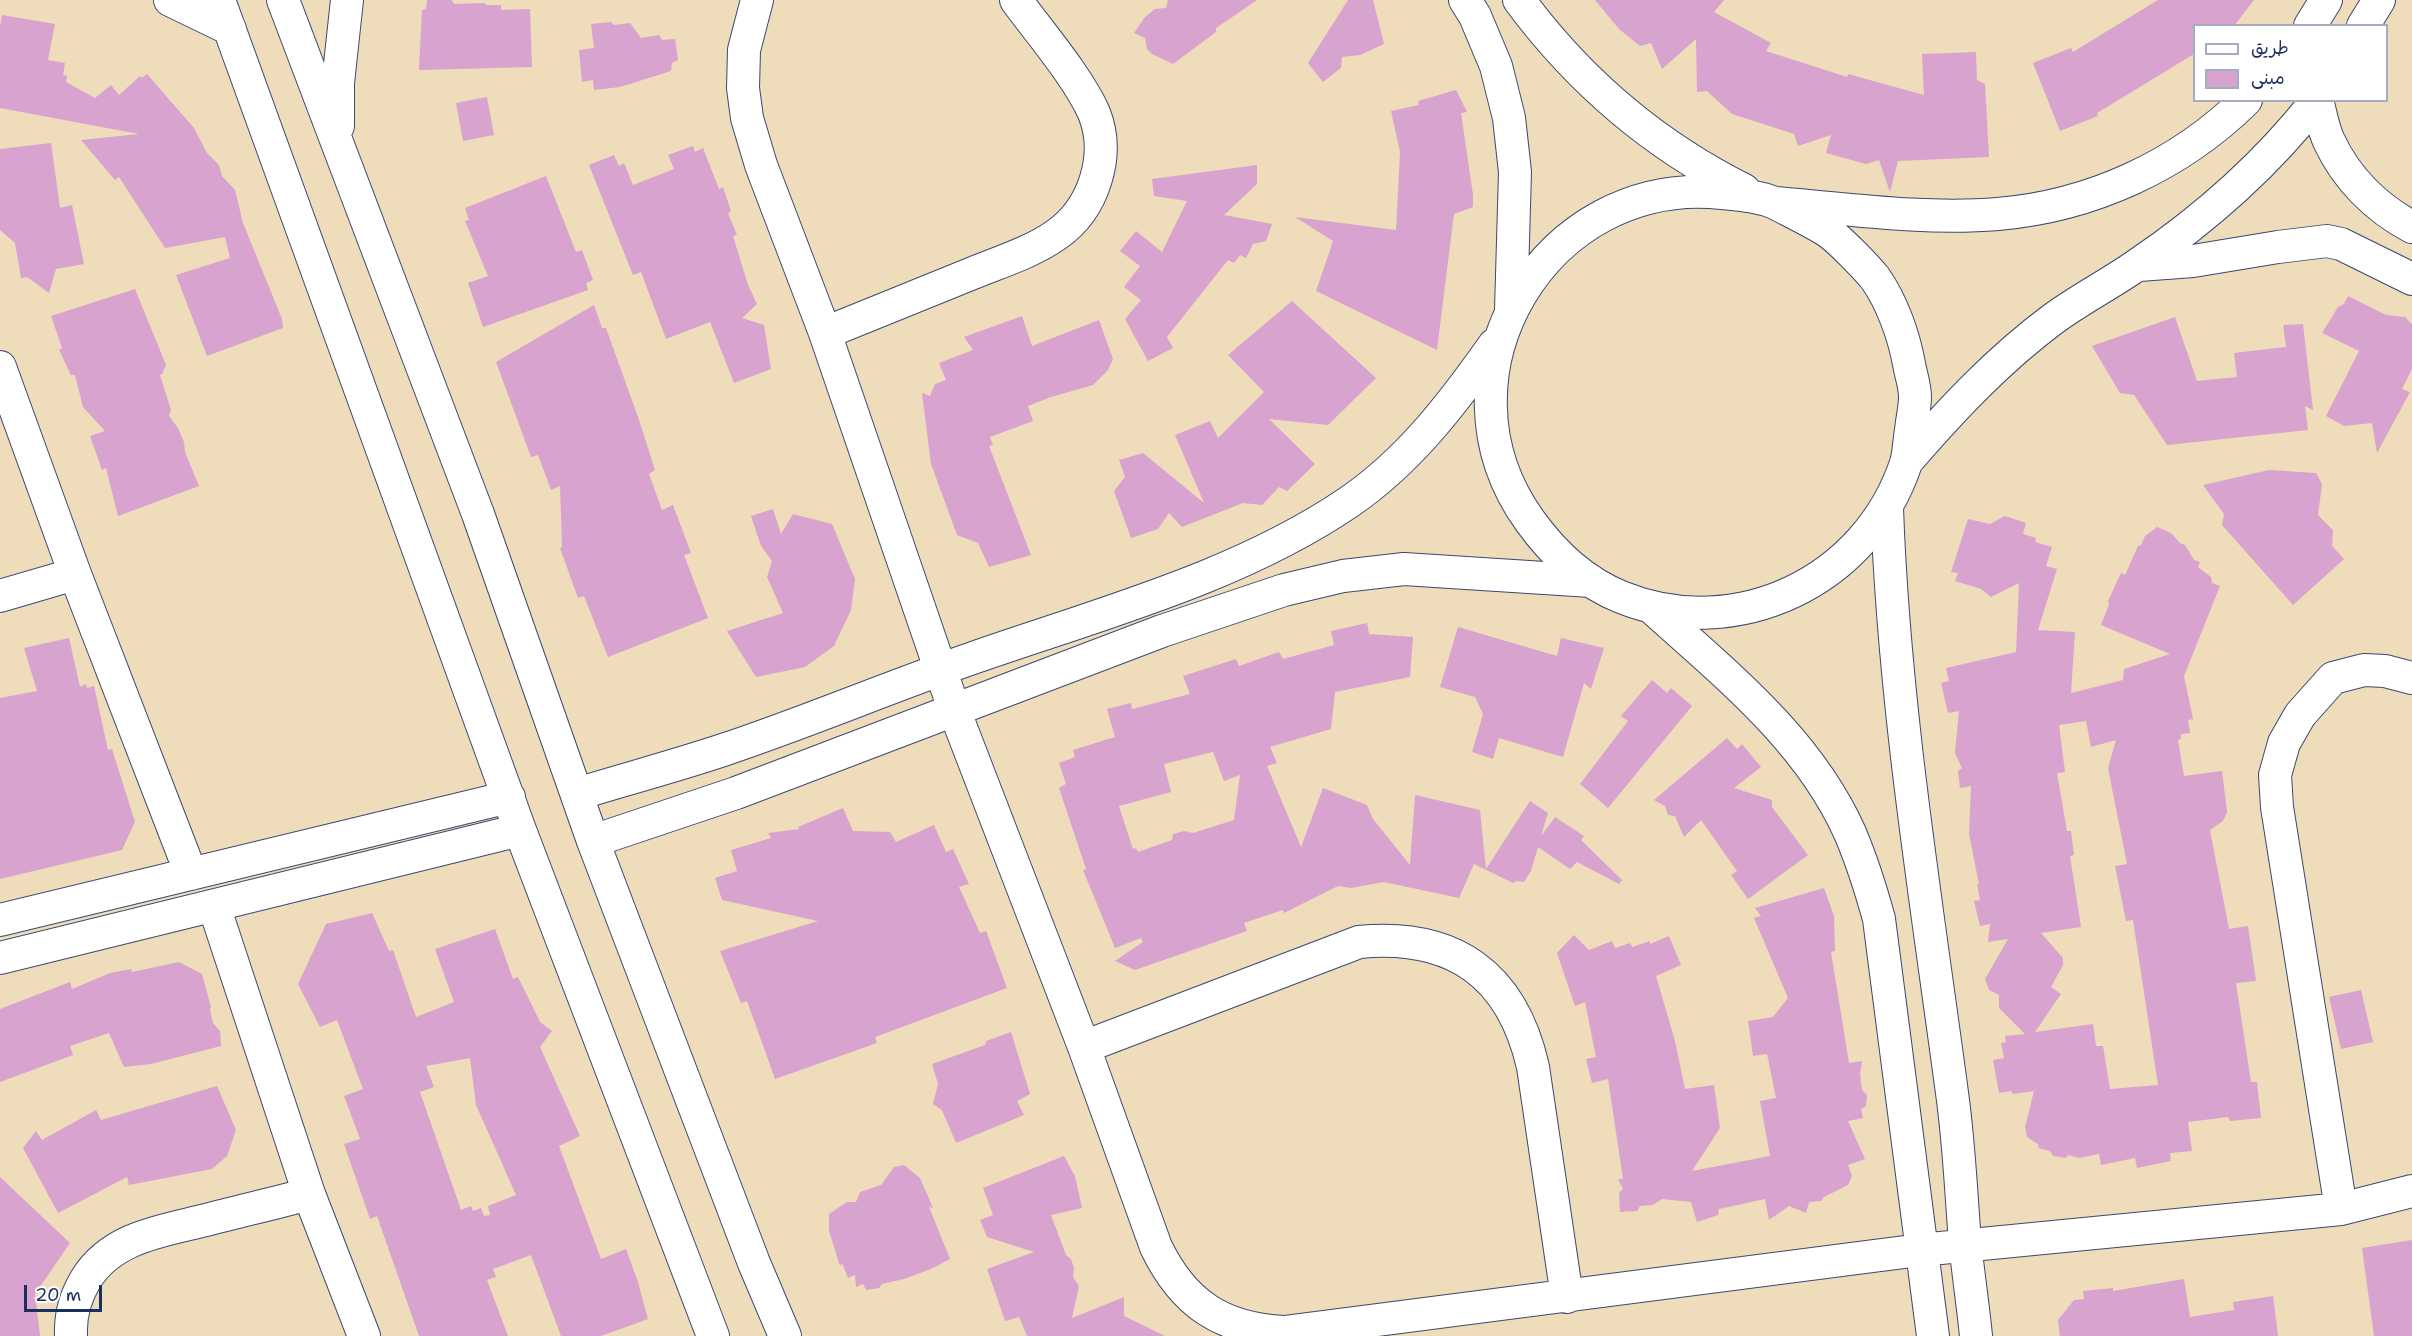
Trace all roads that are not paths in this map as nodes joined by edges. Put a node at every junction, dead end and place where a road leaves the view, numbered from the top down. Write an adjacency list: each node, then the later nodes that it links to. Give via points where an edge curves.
1 (170, 0): 10 (street)
2 (283, 0): 16 (street)
3 (347, 0): 16 (street)
4 (757, 0): 22 (street, via 744,50 747,118)
5 (1016, 0): 22 (street, via 1082,90 1094,114 1100,141 1099,168 1091,194 1056,235)
6 (1465, 0): 21 (street, via 1496,66 1509,118 1515,172)
7 (1519, 0): 17 (street, via 1565,56 1623,111 1688,159)
8 (2326, 0): 11 (street)
9 (2379, 0): 12 (street)
10 (224, 14): 34 (street)
11 (2311, 24)
12 (2364, 24)
13 (2244, 102): 17 (street, via 2203,139 2126,183 2036,208 1987,214 1919,214)
14 (2315, 102): 19 (street, via 2266,160 2209,211)
15 (2318, 102): 18 (street, via 2328,140 2343,168 2367,196)
16 (337, 142): 33 (street, via 478,514)
17 (1767, 200): 21 (street, via 1695,190 1638,200 1586,224 1543,262); 24 (street, via 1831,233 1875,279 1904,335 1915,398)
18 (2412, 227)
19 (2138, 265): 20 (street, via 2327,241); 24 (street, via 2054,318 2001,361)
20 (2412, 279)
21 (1505, 324): 27 (street, via 1490,392 1496,448 1515,501 1548,546); 30 (street, via 1433,426 1395,465 1306,530 1257,555 1148,597)
22 (825, 333): 30 (street)
23 (0, 366): 26 (street)
24 (1907, 461): 25 (street)
25 (1887, 508): 29 (street, via 1845,558 1810,584 1760,606 1705,614); 45 (street, via 1896,668 1952,1096)
26 (75, 574): 28 (street); 37 (street)
27 (1591, 581): 29 (street); 32 (street, via 1404,569 1343,576 1284,590 1162,631)
28 (0, 596)
29 (1651, 607): 46 (street, via 1770,716 1827,790 1849,831 1879,920)
30 (940, 669): 32 (street); 33 (street, via 722,750)
31 (2412, 678): 44 (street, via 2364,670 2333,678 2300,715 2284,743 2275,776)
32 (955, 712): 36 (street); 41 (street)
33 (577, 794): 36 (street)
34 (509, 797): 35 (street); 37 (street)
35 (520, 830): 38 (street); 50 (street)
36 (593, 841): 51 (street)
37 (191, 874): 39 (street)
38 (214, 906): 40 (street); 43 (street)
39 (0, 920)
40 (0, 958)
41 (1084, 1047): 47 (street, via 1166,1268 1188,1295 1216,1316 1238,1326 1284,1332); 47 (street, via 1359,942 1419,942 1448,951 1496,986 1514,1011 1526,1038)
42 (2412, 1191): 44 (street)
43 (309, 1194): 48 (street, via 142,1236 116,1248 94,1267 78,1292 70,1320); 49 (street)
44 (2341, 1209): 45 (street)
45 (1965, 1246): 46 (street); 53 (street)
46 (1920, 1250): 47 (street); 52 (street)
47 (1567, 1297)
48 (71, 1336)
49 (364, 1336)
50 (713, 1336)
51 (785, 1336)
52 (1933, 1336)
53 (1976, 1336)

